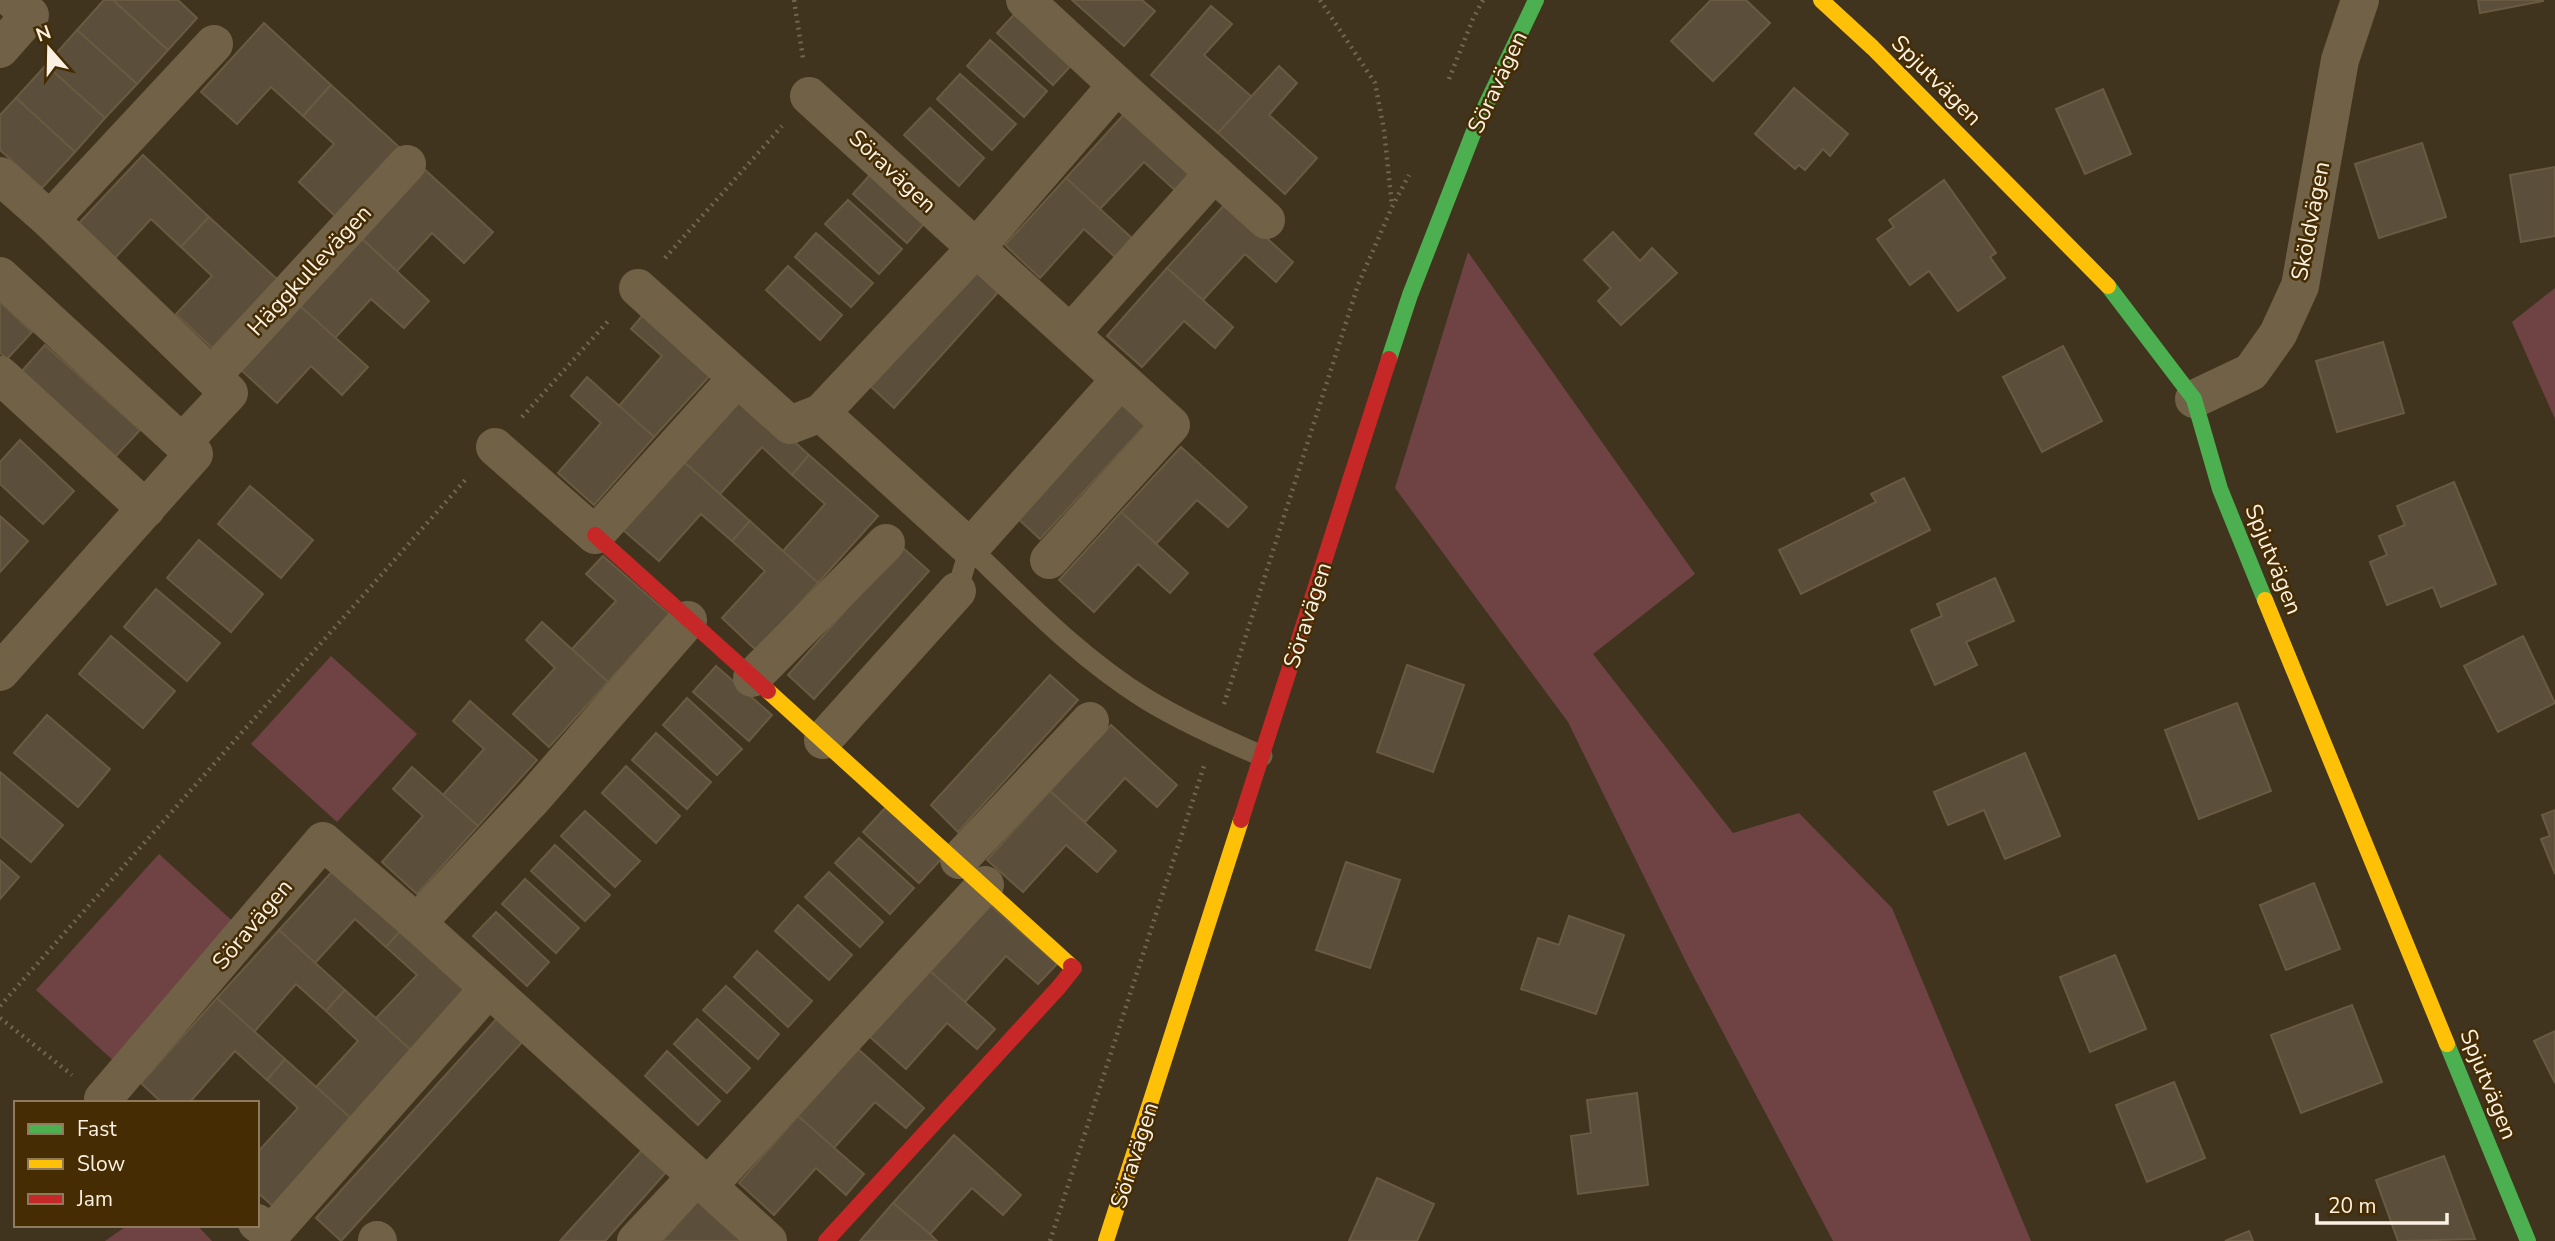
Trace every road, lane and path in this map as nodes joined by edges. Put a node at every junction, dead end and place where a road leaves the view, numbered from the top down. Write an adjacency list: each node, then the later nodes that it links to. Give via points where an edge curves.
1 (13, 0): 10 (street, via 30,15)
2 (794, 0): 13 (path)
3 (1025, 0): 12 (street)
4 (1320, 0): 18 (path, via 1375,83)
5 (1483, 0): 11 (path)
6 (1536, 0): 45 (street, Söravägen, via 1476,126 1410,295)
7 (1821, 0): 29 (street, Spjutvägen, via 2108,285)
8 (2360, 0): 29 (street, Sköldvägen, via 2340,60 2300,286 2278,334 2251,372)
9 (214, 44): 19 (street)
10 (0, 49)
11 (1448, 81)
12 (1117, 85): 16 (street); 21 (street)
13 (809, 96): 21 (street, Söravägen); 23 (path)
14 (407, 164): 26 (street, Häggkullevägen)
15 (1413, 168): 18 (path)
16 (1214, 173): 20 (street); 24 (street)
17 (0, 176): 19 (street)
18 (1392, 206): 43 (path, via 1358,285)
19 (50, 220): 26 (street)
20 (1266, 220)
21 (976, 248): 24 (street, Söravägen); 30 (street)
22 (0, 276): 31 (street)
23 (638, 288): 27 (street); 32 (path)
24 (1071, 333): 28 (street, Söravägen)
25 (0, 375): 33 (street)
26 (212, 376): 31 (street, via 229,393)
27 (737, 378): 30 (street, via 790,425); 34 (street)
28 (1120, 380): 36 (street); 37 (street, Söravägen, via 1171,425)
29 (2194, 399): 59 (street, Spjutvägen, via 2220,489)
30 (821, 413): 36 (street)
31 (182, 443): 33 (street, via 194,454)
32 (495, 447): 34 (street); 49 (path)
33 (146, 509): 40 (street)
34 (595, 535): 39 (street)
35 (886, 543): 41 (street)
36 (970, 548): 38 (lane); 43 (lane, via 1093,661 1146,698)
37 (1049, 559)
38 (957, 591): 44 (street)
39 (688, 620): 41 (street); 47 (street)
40 (0, 672)
41 (752, 678): 44 (street)
42 (1090, 721): 46 (street)
43 (1214, 735): 45 (lane); 57 (path)
44 (823, 740): 46 (street)
45 (1262, 756): 58 (street, Söravägen)
46 (972, 872): 52 (street); 56 (street, via 1074,968)
47 (417, 923): 48 (street, Söravägen); 51 (street, Söravägen, via 323,841)
48 (488, 989): 52 (street, Söravägen); 53 (street, via 272,1233)
49 (0, 1006)
50 (0, 1018): 51 (path)
51 (105, 1101)
52 (702, 1181): 54 (street); 55 (street, Söravägen)
53 (259, 1224)
54 (636, 1241)
55 (768, 1241)
56 (826, 1241)
57 (1050, 1241)
58 (1106, 1241)
59 (2528, 1241)

